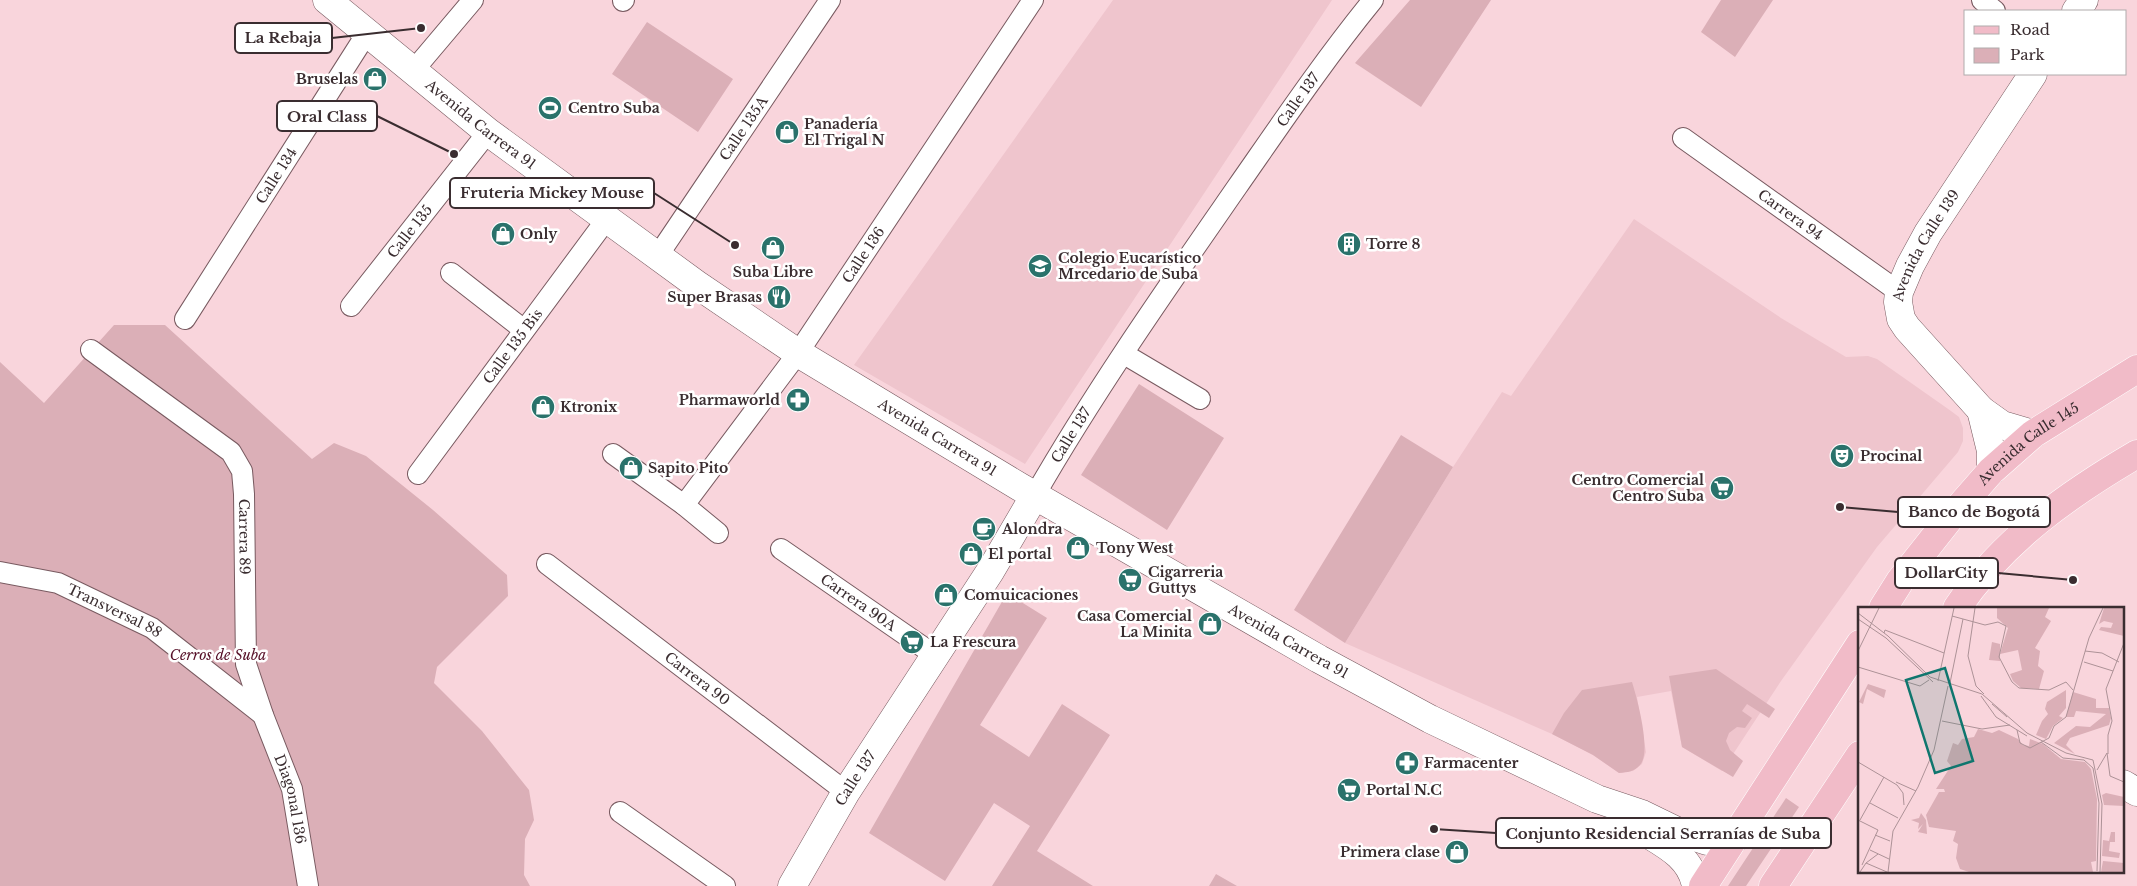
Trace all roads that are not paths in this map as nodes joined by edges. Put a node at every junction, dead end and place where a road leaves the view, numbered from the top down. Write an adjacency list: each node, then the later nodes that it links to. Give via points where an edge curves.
1 (327, 0): 8 (main road, Avenida Carrera 91)
2 (473, 0): 9 (street)
3 (830, 0): 14 (street, Calle 135A)
4 (1034, 0): 21 (street, Calle 136)
5 (1373, 0): 22 (street, Calle 137, via 1258,157)
6 (1982, 0): 7 (street)
7 (1994, 10)
8 (366, 33): 9 (main road, Avenida Carrera 91); 18 (street, Calle 134)
9 (413, 71): 11 (main road, Avenida Carrera 91)
10 (2032, 75): 16 (main road, Avenida Calle 139, via 1928,233)
11 (488, 132): 13 (main road, Avenida Carrera 91); 17 (street, Calle 135)
12 (1683, 138): 16 (street, Carrera 94)
13 (606, 220): 14 (main road, Avenida Carrera 91); 19 (street, Calle 135 Bis)
14 (657, 257): 21 (main road, Avenida Carrera 91)
15 (451, 273): 19 (street)
16 (1899, 292): 25 (main road, Avenida Calle 139, via 1898,311 1907,328)
17 (350, 306)
18 (185, 319)
19 (524, 330): 30 (street, Calle 135 Bis)
20 (91, 350): 41 (street, Carrera 89, via 231,452 242,471 246,664)
21 (798, 353): 31 (main road, Avenida Carrera 91); 32 (street, Calle 136)
22 (1124, 354): 24 (street); 31 (street, Calle 137)
23 (2137, 369): 26 (main road, Avenida Calle 145)
24 (1200, 400)
25 (1981, 410): 26 (main road, Avenida Calle 139, via 2002,425); 29 (main road, Avenida Calle 139, via 1991,451)
26 (2033, 434): 29 (main road, Avenida Calle 145)
27 (613, 454): 32 (street)
28 (2137, 454): 38 (main road, via 2088,483 2044,515 1986,573)
29 (1991, 471): 37 (main road, Avenida Calle 145, via 1948,519)
30 (418, 474)
31 (1035, 495): 40 (main road, Calle 137, via 992,570); 46 (main road, Avenida Carrera 91, via 1392,700)
32 (684, 505): 33 (street)
33 (718, 533)
34 (781, 549): 40 (street, Carrera 90A)
35 (547, 564): 44 (street, Carrera 90)
36 (0, 572): 41 (street, Transversal 88, via 58,583 152,628)
37 (1884, 607)
38 (1958, 607)
39 (1858, 647): 48 (main road)
40 (936, 656): 44 (main road, Calle 137)
41 (263, 715): 49 (street, Diagonal 136, via 292,789)
42 (1858, 758): 54 (main road)
43 (2124, 785): 45 (main road)
44 (846, 792): 51 (main road, Calle 137)
45 (2137, 792)
46 (1597, 799): 48 (main road, Avenida Carrera 91, via 1642,814 1693,837 1707,841); 52 (main road, Avenida Carrera 91, via 1680,855 1690,868)
47 (620, 812): 50 (street)
48 (1734, 839): 53 (main road)
49 (308, 886)
50 (725, 886)
51 (792, 886)
52 (1696, 886)
53 (1703, 886)
54 (1773, 886)

